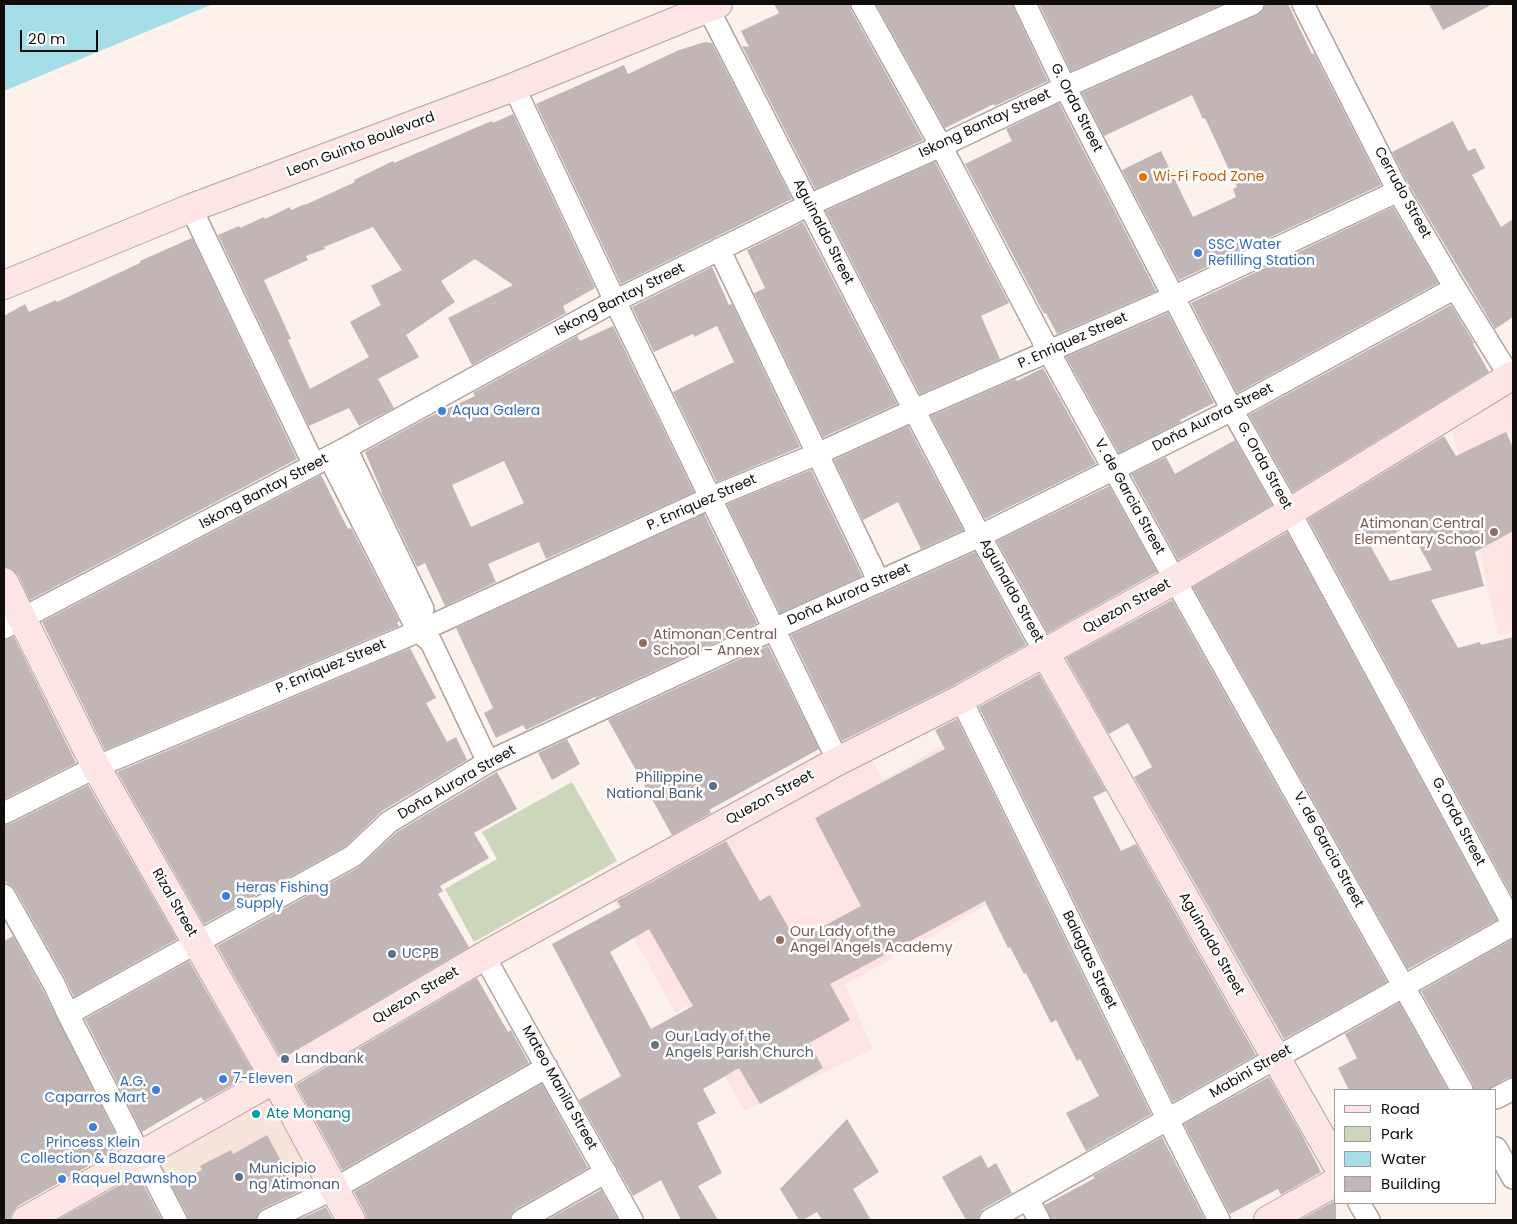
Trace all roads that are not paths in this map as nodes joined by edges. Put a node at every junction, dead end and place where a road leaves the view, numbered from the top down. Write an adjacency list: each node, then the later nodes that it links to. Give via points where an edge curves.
1 (862, 4): 8 (street, V. de Garcia Street)
2 (1025, 4): 7 (street, G. Orda Street)
3 (1253, 4): 7 (street, Iskong Bantay Street)
4 (1303, 4): 9 (street, Cerrudo Street)
5 (713, 6): 6 (street, Leon Guinto Boulevard); 10 (street, Aguinaldo Street)
6 (514, 87): 11 (street, Leon Guinto Boulevard); 16 (street)
7 (1065, 87): 8 (street, Iskong Bantay Street); 15 (street, G. Orda Street)
8 (941, 146): 10 (street, Iskong Bantay Street); 17 (street, V. de Garcia Street)
9 (1398, 191): 14 (street, Cerrudo Street); 15 (street, P. Enriquez Street)
10 (809, 204): 12 (street, Iskong Bantay Street); 19 (street, Aguinaldo Street)
11 (191, 208): 13 (street, Leon Guinto Boulevard); 22 (street)
12 (719, 249): 16 (street, Iskong Bantay Street); 21 (street)
13 (4, 285)
14 (1455, 288): 18 (street, Cerrudo Street); 20 (street, Doña Aurora Street)
15 (1173, 298): 17 (street, P. Enriquez Street); 20 (street, G. Orda Street)
16 (615, 301): 22 (street, Iskong Bantay Street); 24 (street)
17 (1049, 352): 19 (street, P. Enriquez Street); 23 (street, V. de Garcia Street)
18 (1511, 376): 25 (street, Quezon Street)
19 (914, 410): 21 (street, P. Enriquez Street); 26 (street, Aguinaldo Street)
20 (1232, 410): 23 (street, Doña Aurora Street); 25 (street, G. Orda Street)
21 (817, 454): 24 (street, P. Enriquez Street); 29 (street)
22 (330, 457): 30 (street, Iskong Bantay Street); 32 (street)
23 (1114, 468): 26 (street, Doña Aurora Street); 27 (street, V. de Garcia Street)
24 (710, 498): 31 (street); 32 (street, P. Enriquez Street)
25 (1290, 512): 27 (street, Quezon Street); 40 (street, G. Orda Street)
26 (980, 536): 29 (street, Doña Aurora Street); 33 (street, Aguinaldo Street)
27 (1175, 580): 33 (street, Quezon Street); 43 (street, V. de Garcia Street)
28 (4, 582): 30 (street, Rizal Street)
29 (879, 582): 31 (street, Doña Aurora Street)
30 (13, 623): 37 (street, Rizal Street)
31 (774, 629): 35 (street); 36 (street, Doña Aurora Street)
32 (427, 633): 36 (street); 37 (street, P. Enriquez Street)
33 (1045, 653): 34 (street, Quezon Street); 45 (street, Aguinaldo Street)
34 (961, 699): 35 (street, Quezon Street); 51 (street, Balagtas Street)
35 (838, 761): 42 (street, Quezon Street)
36 (488, 762): 41 (street, Doña Aurora Street, via 389,822 353,856)
37 (96, 767): 38 (street, P. Enriquez Street); 41 (street, Rizal Street)
38 (4, 813)
39 (4, 895): 44 (street)
40 (1513, 924): 43 (street, Mabini Street)
41 (197, 943): 44 (street, Doña Aurora Street); 47 (street, Rizal Street)
42 (484, 956): 46 (street, Mateo Manila Street); 47 (street, Quezon Street)
43 (1405, 986): 45 (street, Mabini Street); 48 (street, V. de Garcia Street)
44 (68, 1014): 53 (street)
45 (1276, 1058): 51 (street, Mabini Street); 54 (street, Aguinaldo Street)
46 (547, 1067): 55 (street, Mateo Manila Street); 58 (street)
47 (275, 1079): 53 (street, Quezon Street); 58 (street, Rizal Street)
48 (1461, 1089)
49 (1513, 1089): 50 (street)
50 (1497, 1097)
51 (1168, 1120): 59 (street, Mabini Street); 69 (street, Balagtas Street)
52 (1497, 1150): 56 (street)
53 (140, 1155): 61 (street, Quezon Street); 62 (street)
54 (1334, 1160)
55 (606, 1172): 65 (street); 66 (street, Mateo Manila Street)
56 (1513, 1178)
57 (1334, 1183): 70 (street)
58 (334, 1189): 63 (street); 64 (street, Rizal Street)
59 (1028, 1199): 67 (street, Mabini Street); 68 (street)
60 (1359, 1204): 71 (street)
61 (26, 1220)
62 (176, 1220)
63 (268, 1220)
64 (351, 1220)
65 (522, 1220)
66 (632, 1220)
67 (990, 1220)
68 (1038, 1220)
69 (1219, 1220)
70 (1268, 1220)
71 (1369, 1220)

